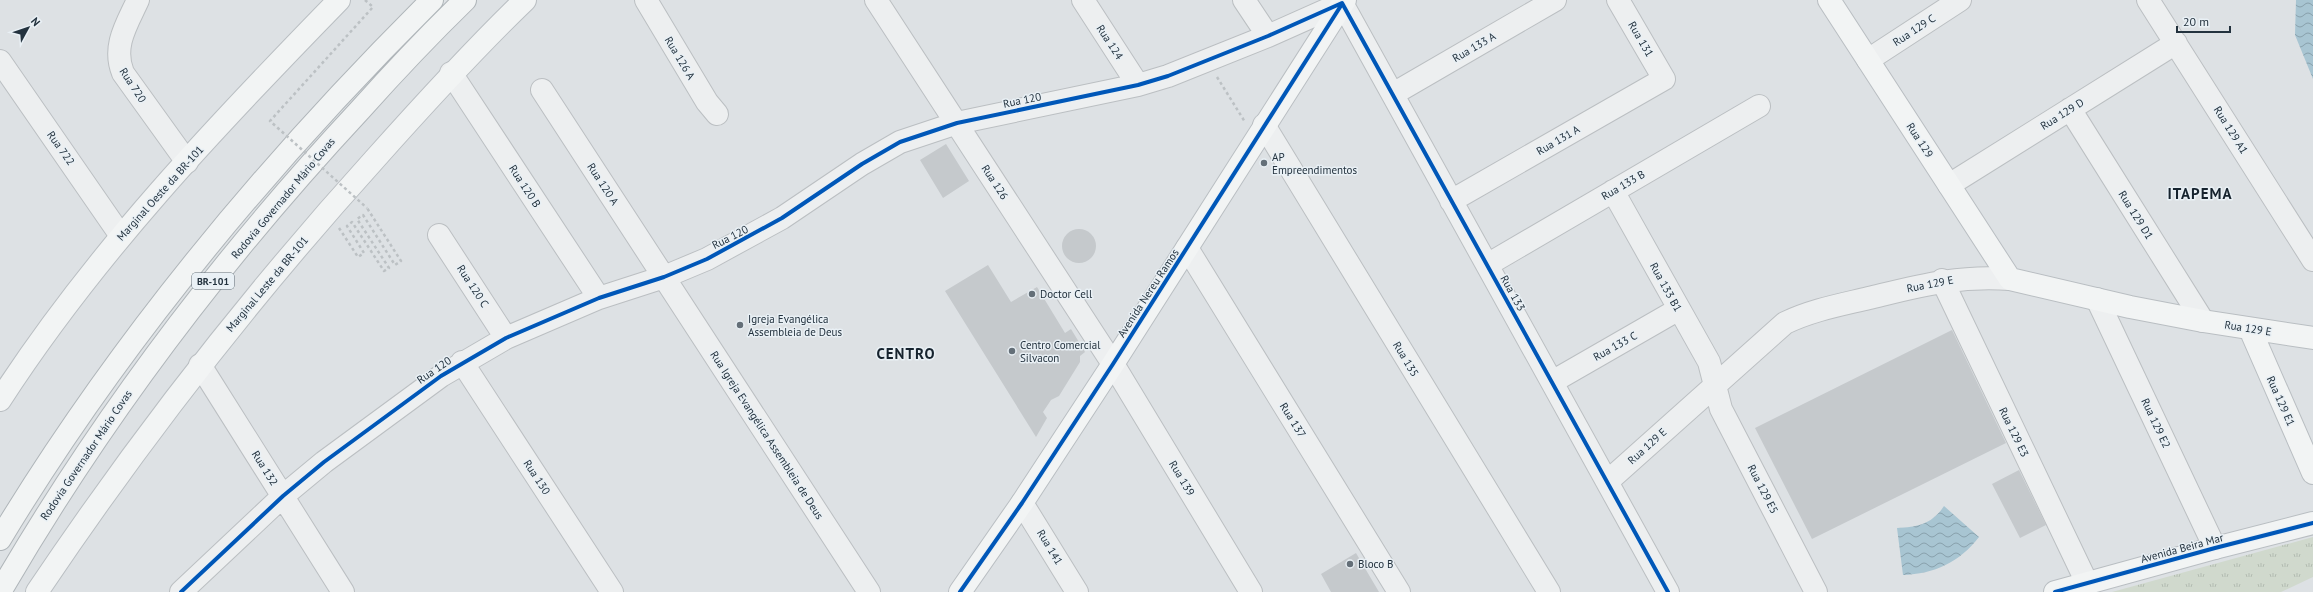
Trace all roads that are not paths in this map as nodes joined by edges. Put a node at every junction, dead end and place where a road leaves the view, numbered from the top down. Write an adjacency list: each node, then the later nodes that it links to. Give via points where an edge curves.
1 (138, 0): 30 (street, Rua 720, via 119,45 119,63 123,73)
2 (432, 0): 60 (main road, BR-101, via 343,90 201,255 100,388)
3 (465, 0): 63 (main road, Rodovia Governador Mário Covas / BR-101, via 293,184 190,311 99,434)
4 (525, 0): 20 (main road, Marginal Leste da BR-101)
5 (646, 0): 27 (street, Rua 126 A, via 703,96)
6 (876, 0): 28 (street, Rua 126)
7 (1083, 0): 22 (street, Rua 124)
8 (1244, 0): 16 (street)
9 (1555, 0): 24 (street, Rua 133 A)
10 (1618, 0): 21 (street, Rua 131)
11 (1830, 0): 18 (main road, Rua 129)
12 (1960, 0): 18 (street, Rua 129 C)
13 (2148, 0): 17 (street, Rua 129 A1)
14 (1343, 2): 16 (street, Rua 120); 24 (street, Rua 133); 29 (main road, Avenida Nereu Ramos)
15 (331, 3): 30 (main road, Marginal Oeste da BR-101)
16 (1268, 36): 22 (street, Rua 120, via 1208,61)
17 (2176, 43): 26 (street, Rua 129 D); 37 (street, Rua 129 A1)
18 (1868, 60): 31 (main road, Rua 129)
19 (0, 61): 35 (street, Rua 722)
20 (451, 73): 42 (street, Rua 120 B); 51 (main road, Marginal Leste da BR-101, via 251,301)
21 (1664, 79): 33 (street, Rua 131 A)
22 (1138, 85): 28 (street, Rua 120)
23 (542, 90): 39 (street, Rua 120 A)
24 (1393, 94): 33 (street, Rua 133)
25 (1759, 106): 32 (street, Rua 133 B)
26 (2070, 109): 31 (street, Rua 129 D); 45 (street, Rua 129 D1)
27 (717, 114)
28 (957, 123): 39 (street, Rua 120, via 900,142 750,237); 50 (street, Rua 126)
29 (1260, 132): 36 (main road, Avenida Nereu Ramos); 73 (street, Rua 135)
30 (187, 162): 35 (main road, Marginal Oeste da BR-101)
31 (1949, 185): 40 (main road, Rua 129)
32 (1613, 191): 38 (street, Rua 133 B); 44 (street, Rua 133 B1)
33 (1451, 201): 38 (street, Rua 133)
34 (439, 235): 47 (street, Rua 120 C)
35 (121, 236): 54 (main road, Marginal Oeste da BR-101, via 66,307)
36 (1187, 248): 50 (main road, Avenida Nereu Ramos); 72 (street, Rua 137)
37 (2313, 260)
38 (1487, 265): 52 (street, Rua 133)
39 (664, 277): 42 (street, Rua 120); 68 (street, Rua Igreja Evangélica Assembleia de Deus)
40 (2010, 279): 41 (street, Rua 129 E); 43 (main road, Rua 129 E)
41 (1942, 280): 53 (street, Rua 129 E, via 1799,316 1775,331); 62 (street, Rua 129 E3)
42 (599, 298): 47 (street, Rua 120)
43 (2098, 299): 45 (main road, Rua 129 E); 61 (street, Rua 129 E2)
44 (1679, 310): 52 (street, Rua 133 C); 53 (street, Rua 133 B1, via 1709,362)
45 (2203, 321): 46 (main road, Rua 129 E)
46 (2250, 329): 48 (main road, Rua 129 E); 55 (main road, Rua 129 E1)
47 (506, 338): 49 (street, Rua 120)
48 (2313, 338)
49 (462, 362): 57 (street, Rua 120, via 379,420); 67 (street, Rua 130)
50 (1113, 364): 58 (main road, Avenida Nereu Ramos); 71 (street, Rua 139)
51 (200, 365): 57 (street, Rua 132); 64 (main road, Marginal Leste da BR-101, via 107,490)
52 (1552, 382): 56 (street, Rua 133)
53 (1716, 384): 56 (street, Rua 129 E); 75 (street, Rua 129 E5, via 1721,409)
54 (0, 400)
55 (2313, 473)
56 (1607, 482): 74 (street, Rua 133)
57 (282, 496): 65 (street, Rua 120); 66 (street, Rua 132)
58 (1022, 503): 69 (main road, Avenida Nereu Ramos); 70 (street, Rua 141)
59 (2313, 523): 61 (main road, Avenida Beira Mar)
60 (0, 539)
61 (2214, 548): 62 (main road, Avenida Beira Mar)
62 (2087, 583): 76 (main road, Avenida Beira Mar)
63 (0, 592)
64 (37, 592)
65 (181, 592)
66 (343, 592)
67 (612, 592)
68 (870, 592)
69 (960, 592)
70 (1077, 592)
71 (1251, 592)
72 (1398, 592)
73 (1549, 592)
74 (1668, 592)
75 (1816, 592)
76 (2055, 592)

